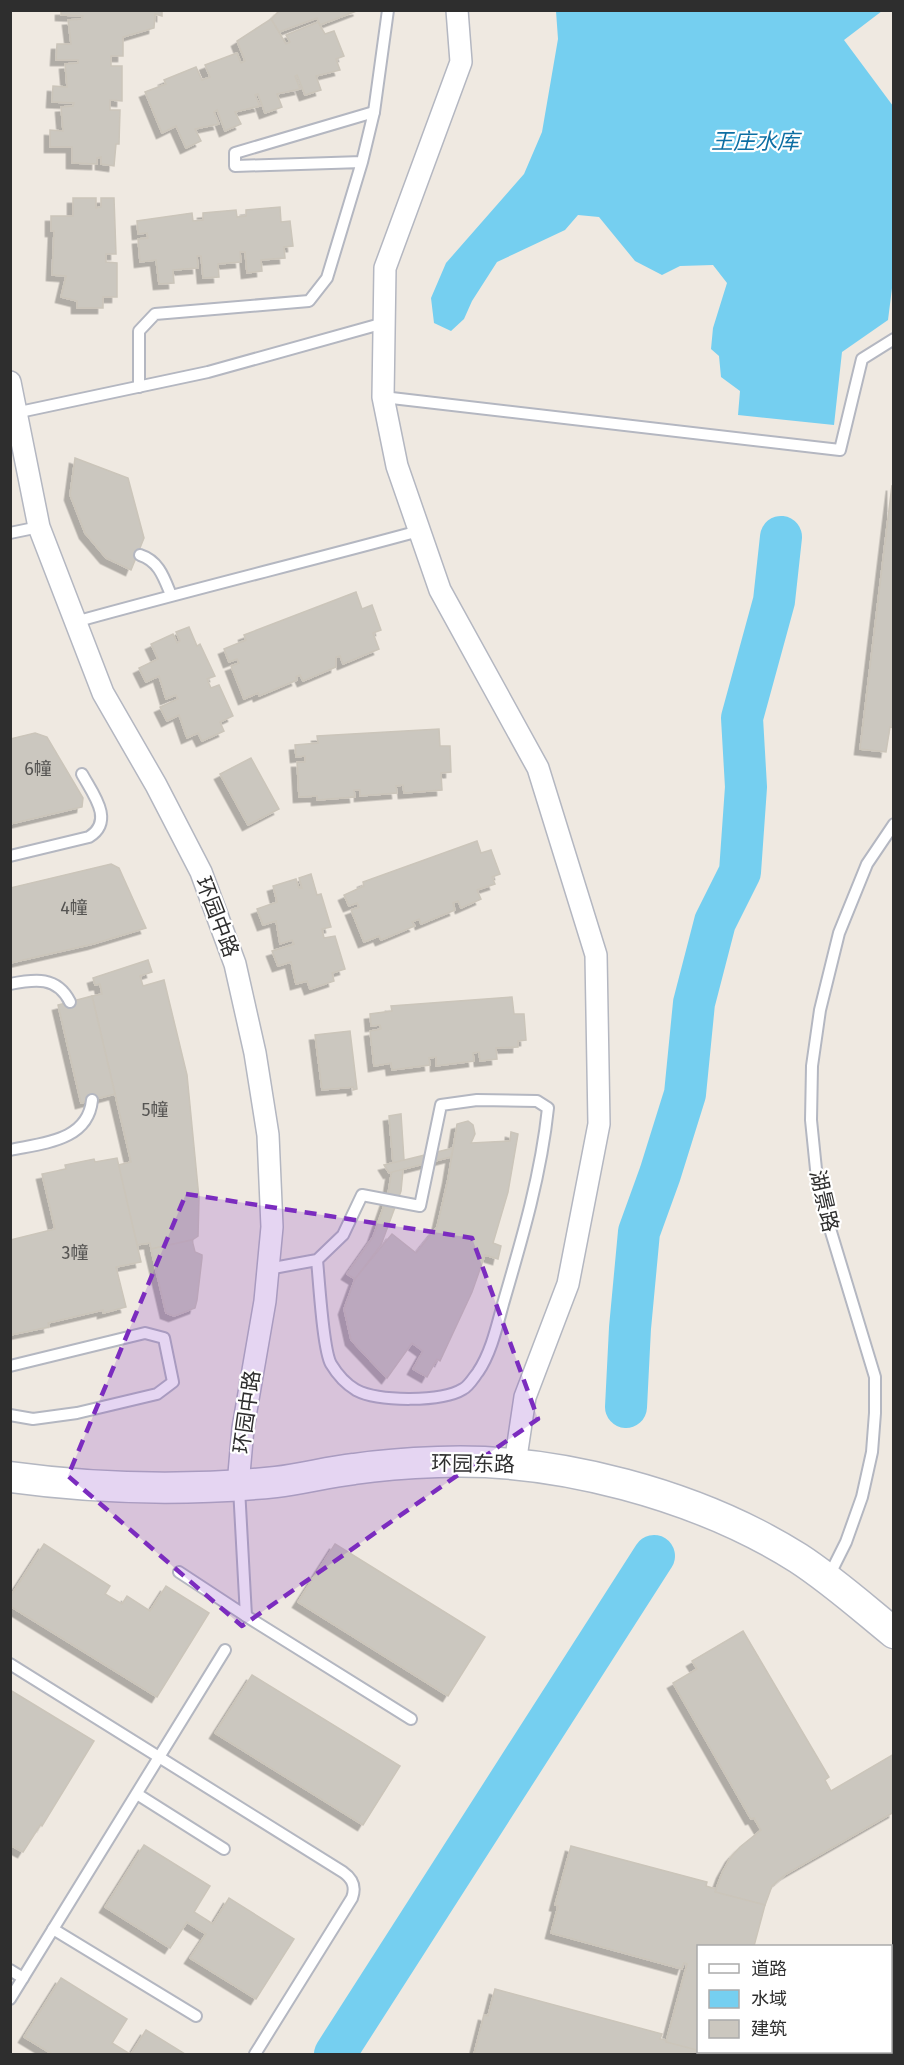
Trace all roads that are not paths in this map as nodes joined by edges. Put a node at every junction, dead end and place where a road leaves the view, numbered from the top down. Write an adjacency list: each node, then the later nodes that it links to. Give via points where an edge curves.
1 (388, 10): 3 (lane)
2 (457, 10): 5 (street, via 461,62 386,268)
3 (374, 112): 4 (lane); 4 (lane, via 236,153 235,166)
4 (362, 162): 8 (lane, via 327,278 309,301 155,314 139,331)
5 (384, 324): 8 (lane); 9 (street)
6 (894, 339): 9 (lane, via 862,359 840,450)
7 (10, 382): 10 (street, 环园中路)
8 (139, 387): 10 (lane)
9 (383, 397): 12 (street, via 397,466)
10 (15, 412): 11 (street, 环园中路)
11 (39, 527): 13 (lane); 16 (street, 环园中路)
12 (419, 531): 15 (lane); 28 (street, via 440,590 538,768 596,955 599,1124 568,1284 525,1397)
13 (10, 533)
14 (140, 555): 15 (lane, via 156,564)
15 (171, 595): 16 (lane)
16 (75, 622): 25 (street, 环园中路, via 103,693 201,872 235,964 268,1135 272,1227)
17 (82, 774): 19 (lane, via 101,809 99,829 89,837)
18 (894, 824): 32 (lane, 湖景路, via 867,864 840,933 820,1010 812,1066 811,1120 818,1189 875,1377 872,1452 862,1497)
19 (10, 856)
20 (10, 984): 21 (lane, via 44,980 60,987)
21 (70, 1002)
22 (92, 1100): 23 (lane, via 88,1117 74,1133)
23 (10, 1150)
24 (317, 1260): 24 (lane, via 343,1235 362,1195 420,1206 441,1105 477,1100 537,1101 548,1108 527,1224 494,1336 480,1370 465,1389 441,1397 403,1398 377,1396 346,1383 330,1362); 25 (lane)
25 (268, 1269): 30 (street, 环园中路)
26 (10, 1366): 27 (lane, via 145,1333 164,1338 172,1382 157,1394 77,1413 33,1419)
27 (10, 1415)
28 (515, 1464): 30 (street, 环园东路, via 439,1462); 32 (street, 环园东路, via 566,1471 649,1491 738,1525)
29 (10, 1477): 30 (street, 环园东路, via 121,1487)
30 (238, 1485): 33 (lane)
31 (178, 1572): 33 (lane)
32 (827, 1579): 34 (street, 环园东路)
33 (246, 1616): 37 (lane)
34 (894, 1633)
35 (225, 1650): 38 (lane)
36 (10, 1664): 38 (lane)
37 (411, 1719)
38 (159, 1757): 39 (lane); 46 (lane, via 353,1881 352,1898)
39 (136, 1794): 40 (lane); 41 (lane)
40 (224, 1849)
41 (53, 1929): 43 (lane); 45 (lane)
42 (10, 1970): 43 (lane)
43 (23, 1978): 44 (lane)
44 (10, 1999)
45 (196, 2016)
46 (255, 2055)

